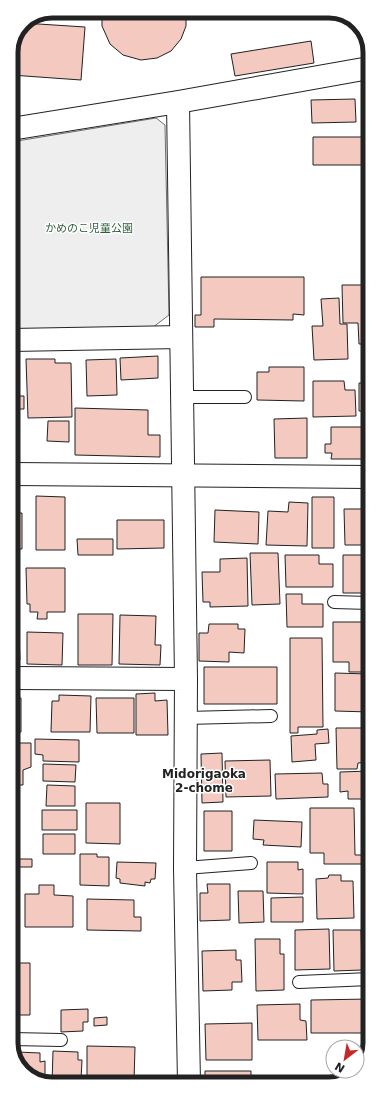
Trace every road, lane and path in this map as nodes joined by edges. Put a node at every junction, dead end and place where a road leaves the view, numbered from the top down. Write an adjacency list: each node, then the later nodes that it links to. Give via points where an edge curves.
1 (363, 69): 2 (street)
2 (178, 102): 3 (street); 4 (street)
3 (18, 128)
4 (182, 337): 5 (street); 6 (street)
5 (18, 340)
6 (182, 397): 7 (lane); 9 (street)
7 (245, 397)
8 (18, 474): 9 (street)
9 (183, 476): 10 (street); 14 (street)
10 (363, 477)
11 (334, 602): 12 (lane)
12 (363, 603)
13 (18, 678): 14 (street)
14 (186, 679): 16 (street)
15 (271, 716): 16 (lane)
16 (186, 718): 18 (street)
17 (252, 863): 18 (lane)
18 (185, 868): 23 (street)
19 (363, 979): 20 (lane)
20 (299, 982)
21 (18, 1039): 22 (lane)
22 (61, 1040)
23 (189, 1077)

